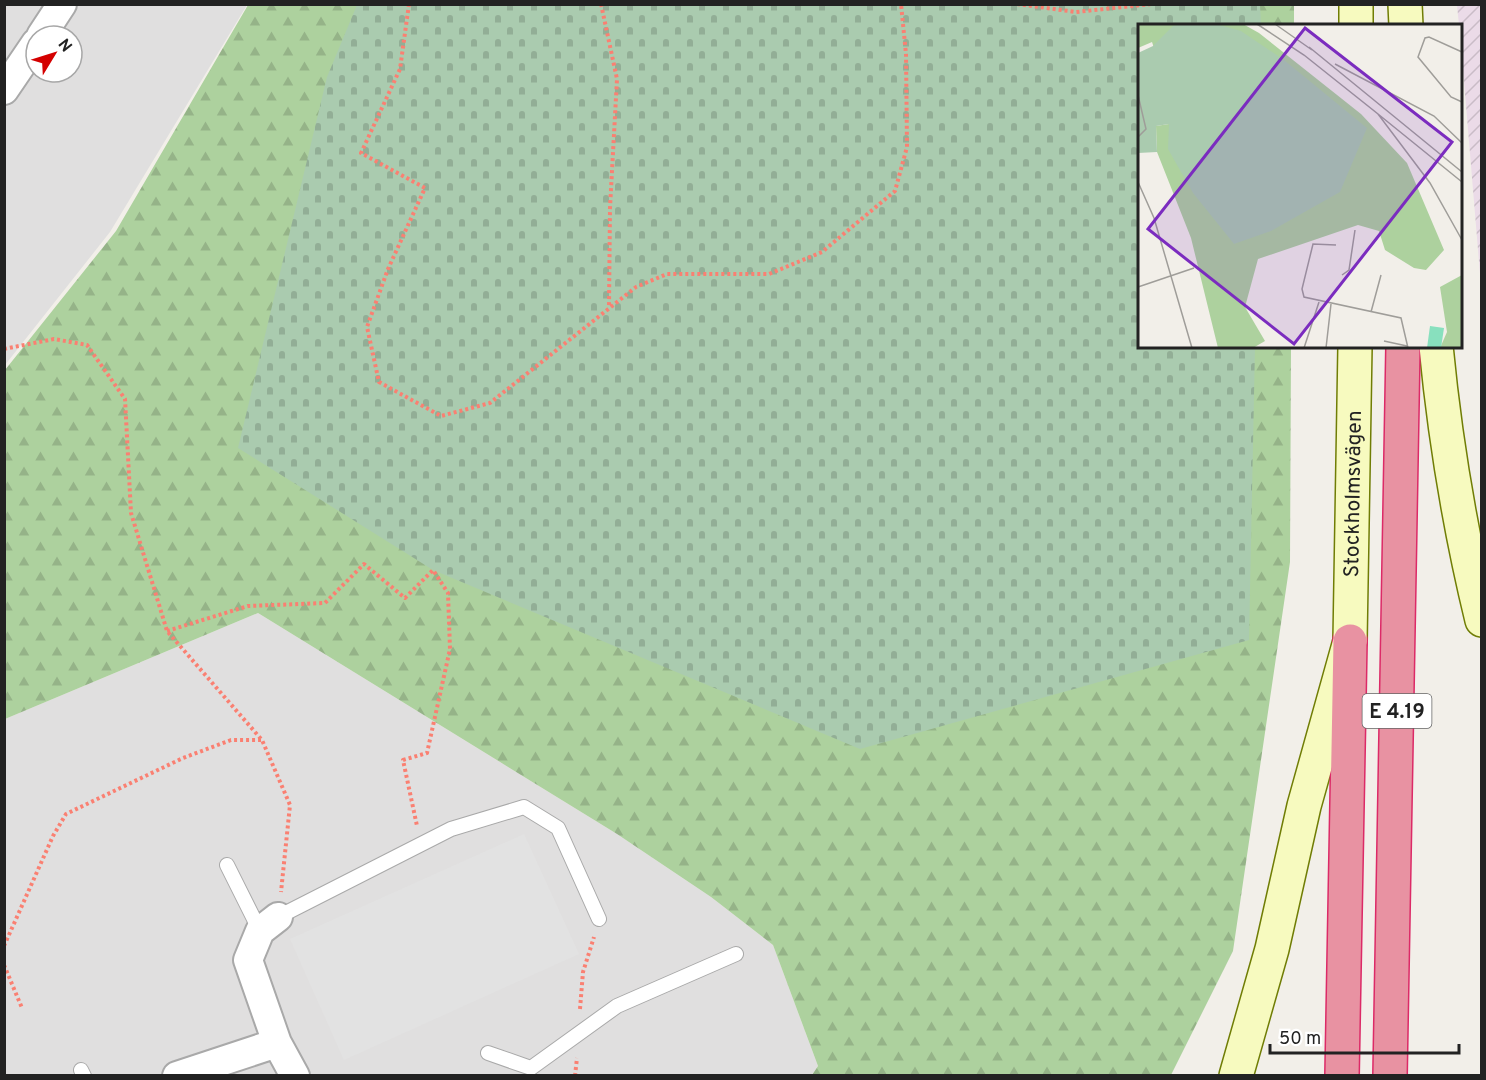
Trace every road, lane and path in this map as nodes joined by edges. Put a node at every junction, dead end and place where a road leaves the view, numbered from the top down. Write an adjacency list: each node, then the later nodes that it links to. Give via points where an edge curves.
1 (62, 4): 9 (street)
2 (409, 4): 14 (path, via 400,69 361,153 425,188 388,268 367,327 378,382 441,416 490,403)
3 (601, 4): 14 (path, via 617,79)
4 (901, 4): 14 (path, via 906,54 906,147 895,191 822,252 769,274 667,274 636,287)
5 (1017, 4): 6 (path, via 1076,12)
6 (1152, 4)
7 (1356, 4): 10 (main road)
8 (1405, 4): 11 (main road)
9 (49, 24)
10 (1356, 24)
11 (1406, 24)
12 (24, 61): 13 (street)
13 (4, 90)
14 (609, 308)
15 (1355, 348): 21 (main road, Stockholmsvägen / E 4.19)
16 (1403, 348): 38 (highway, E 4.19)
17 (1436, 348): 19 (main road, via 1451,471)
18 (4, 349): 20 (path, via 54,339 87,345 125,399 131,513)
19 (1482, 620)
20 (167, 632): 22 (path); 23 (path, via 248,606 325,603 364,564 405,598 433,570 448,594 450,649 427,753 403,760)
21 (1350, 641): 36 (main road, Stockholmsvägen); 37 (highway, E 4.19)
22 (262, 740): 26 (path, via 290,805); 27 (path, via 231,740 193,754 66,814)
23 (420, 844): 25 (lane, via 451,829 524,807 558,828); 26 (lane)
24 (227, 865): 26 (lane)
25 (599, 919): 31 (path, via 583,972)
26 (269, 924): 32 (street, via 248,960)
27 (4, 946)
28 (736, 954): 31 (lane, via 617,1006)
29 (4, 965): 30 (path)
30 (22, 1008)
31 (578, 1034): 33 (lane, via 531,1068)
32 (277, 1043): 34 (street); 35 (street)
33 (488, 1053)
34 (177, 1076)
35 (295, 1076)
36 (1236, 1076)
37 (1342, 1076)
38 (1390, 1076)

